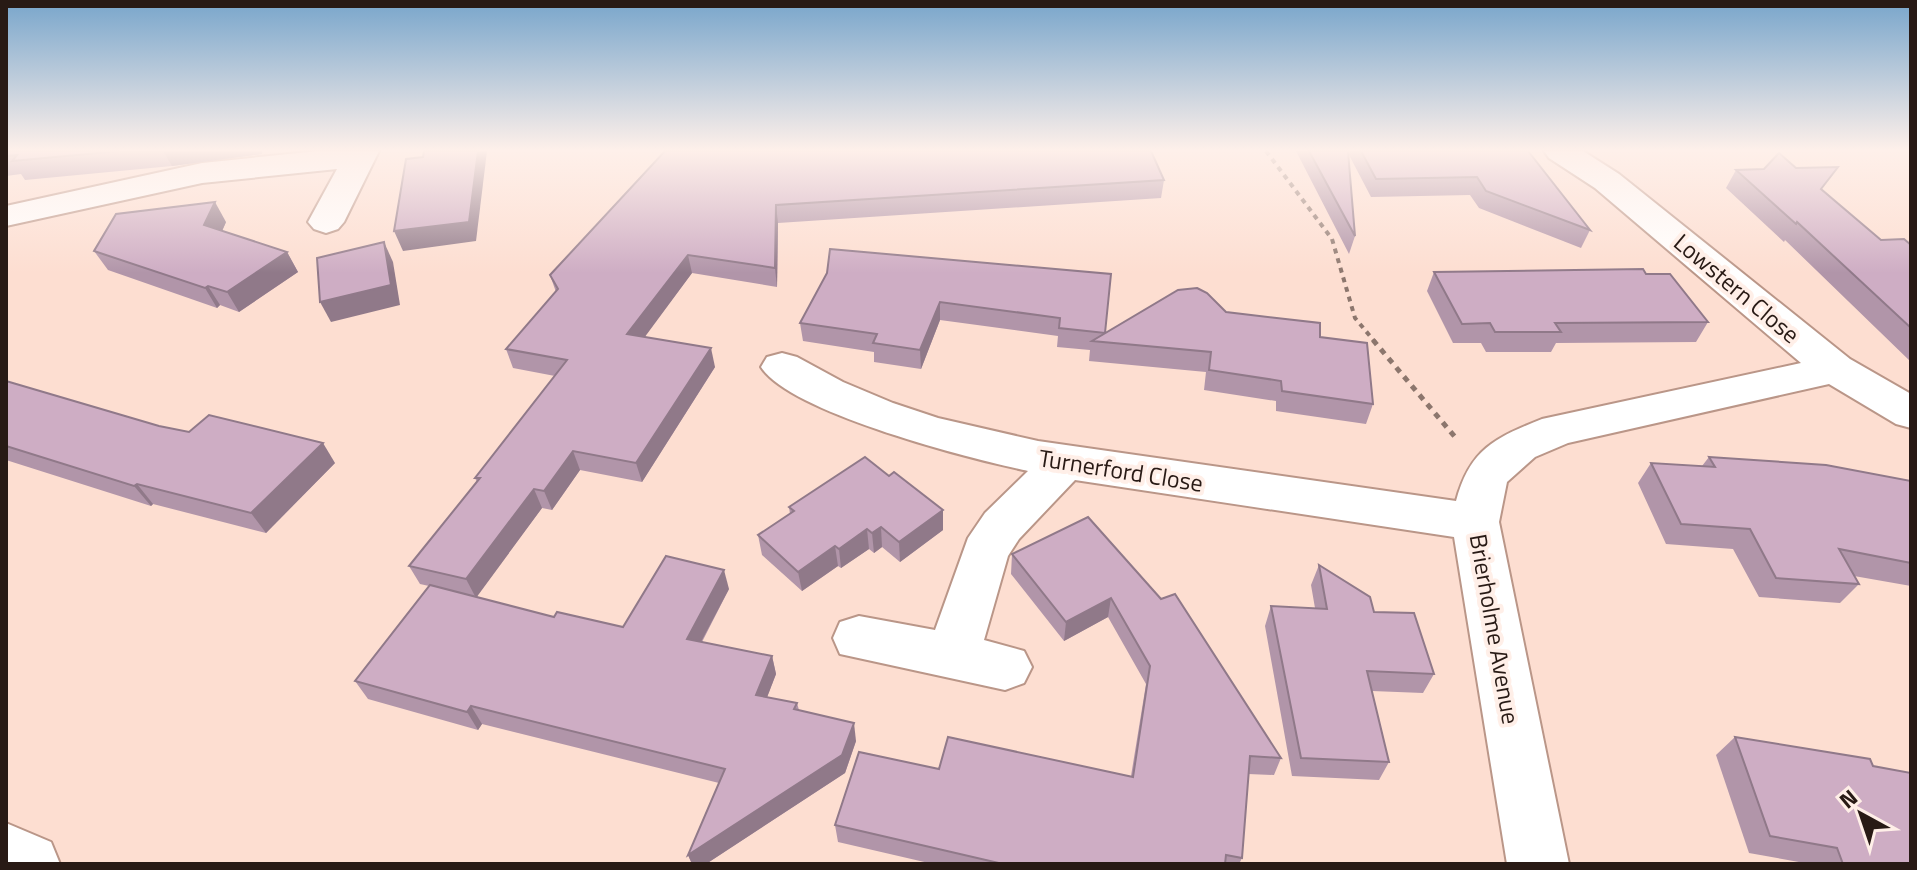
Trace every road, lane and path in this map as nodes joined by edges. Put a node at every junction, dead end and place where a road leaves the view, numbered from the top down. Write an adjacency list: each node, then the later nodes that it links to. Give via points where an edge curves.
1 (117, 192): 5 (main road)
2 (342, 192): 6 (main road)
3 (1296, 192): 11 (path, via 1332,239 1355,318)
4 (1620, 192): 8 (main road, Lowstern Close)
5 (6, 216)
6 (326, 222)
7 (782, 367): 10 (main road, Turnerford Close, via 822,392 938,432)
8 (1835, 369): 9 (main road, Lowstern Close); 11 (main road, via 1557,430 1519,446)
9 (1911, 413)
10 (1063, 464): 12 (main road, Turnerford Close); 14 (main road, via 1002,526 985,552)
11 (1486, 475): 12 (main road, Brierholme Avenue)
12 (1475, 522): 18 (main road, Brierholme Avenue)
13 (859, 638): 14 (main road)
14 (953, 656): 15 (main road)
15 (1005, 667)
16 (6, 853): 17 (main road)
17 (29, 864)
18 (1538, 864)

